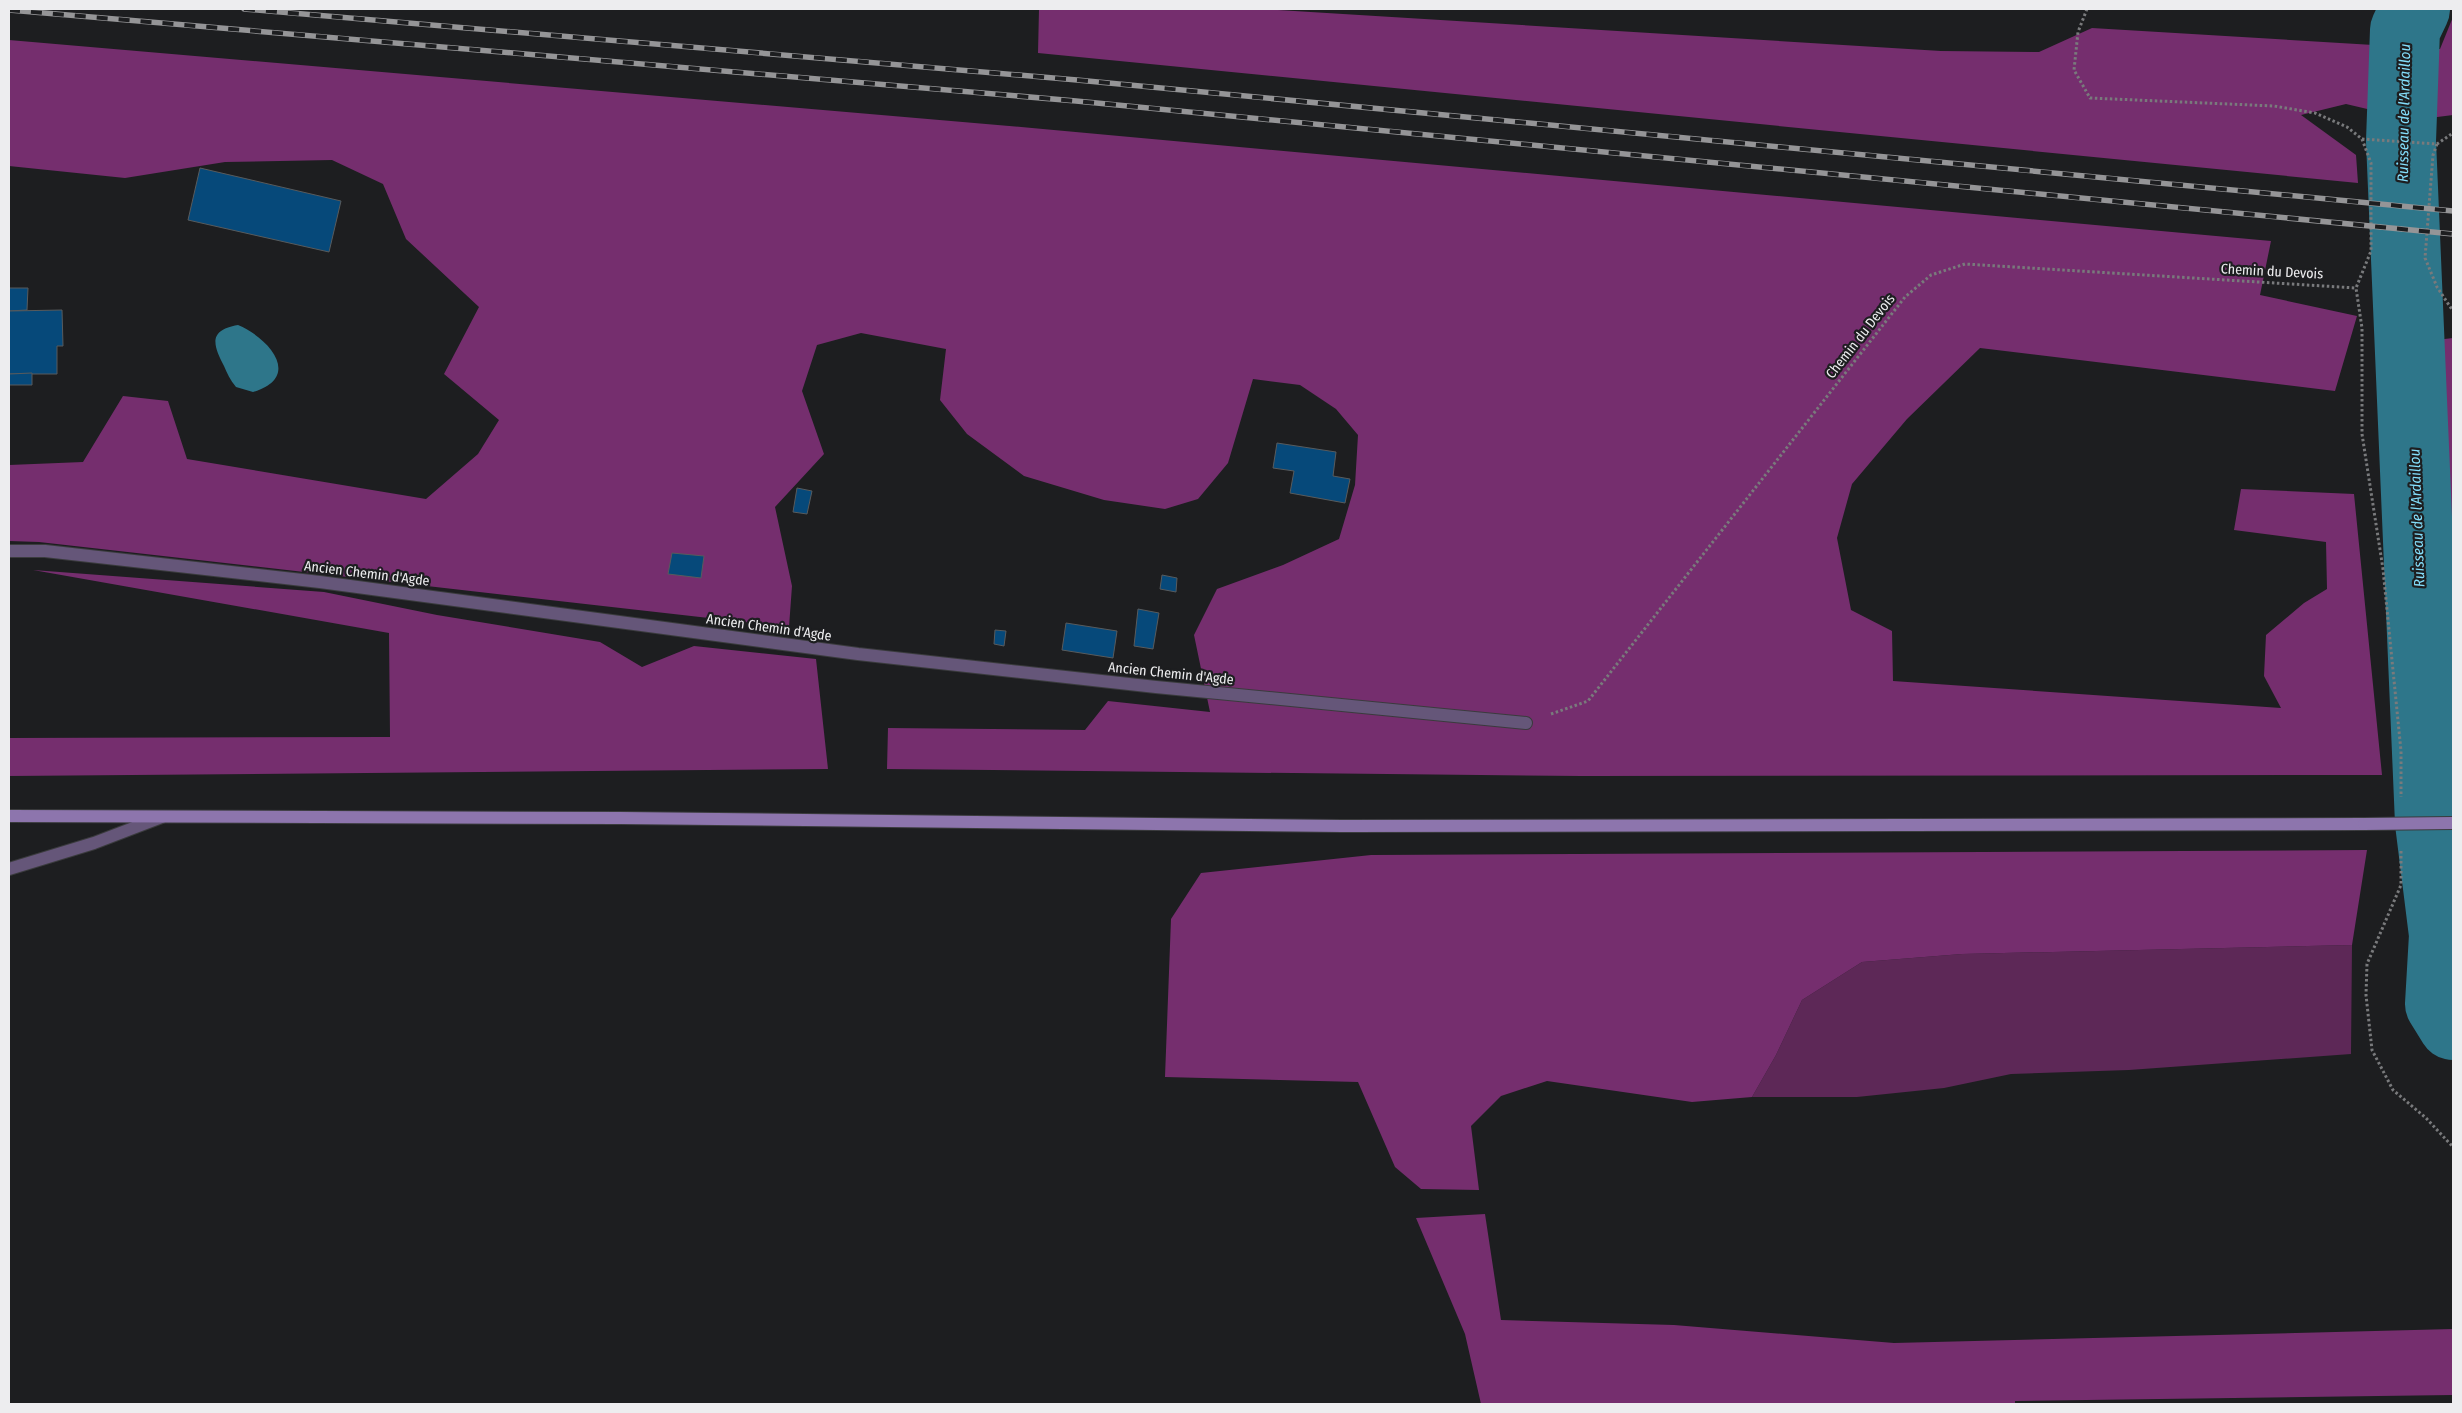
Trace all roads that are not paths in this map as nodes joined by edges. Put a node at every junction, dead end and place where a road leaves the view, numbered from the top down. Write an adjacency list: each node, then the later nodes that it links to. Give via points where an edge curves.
1 (9, 551): 2 (street, Ancien Chemin d'Agde, via 45,551 320,582 858,654)
2 (1526, 723)
3 (9, 816): 4 (main road)
4 (163, 817): 5 (main road, bridge, via 631,818 1342,826); 6 (street, via 94,843)
5 (2453, 823)
6 (9, 869)

